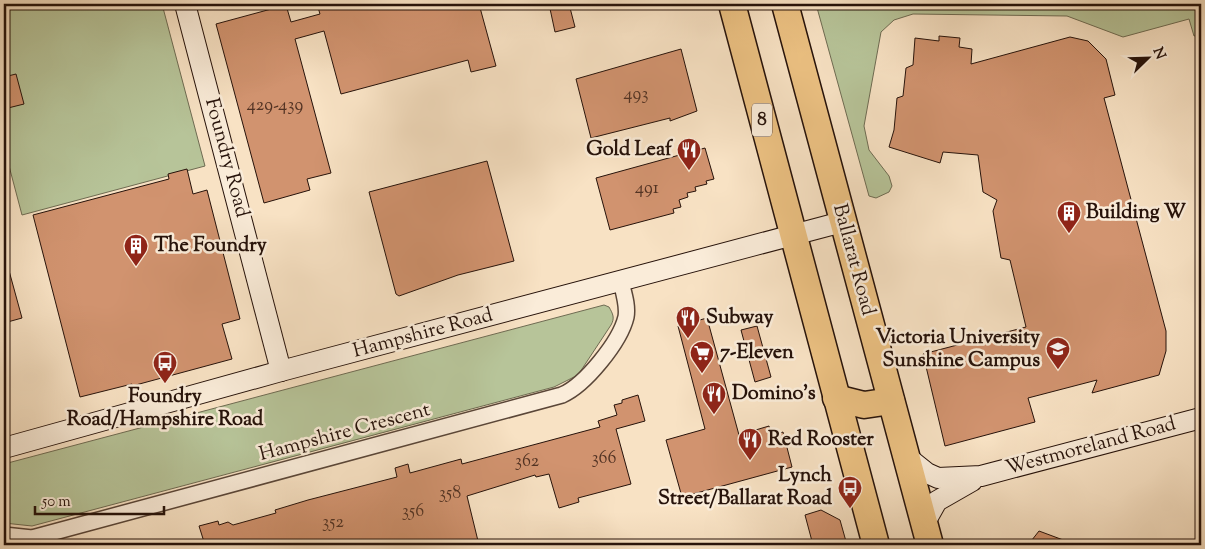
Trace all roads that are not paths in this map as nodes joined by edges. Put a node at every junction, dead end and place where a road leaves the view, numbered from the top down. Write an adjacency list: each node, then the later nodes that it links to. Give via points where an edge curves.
1 (185, 4): 7 (street, Foundry Road)
2 (732, 4): 5 (highway, 8)
3 (785, 4): 4 (highway, Ballarat Road)
4 (842, 222): 5 (street, Hampshire Road); 9 (highway, Ballarat Road)
5 (793, 236): 6 (street, Hampshire Road); 8 (highway, 8)
6 (621, 282): 7 (street, Hampshire Road); 14 (street, Hampshire Crescent, via 627,306 622,327 591,373 578,387 562,395 32,538)
7 (281, 371): 11 (street, Hampshire Road)
8 (836, 398): 9 (highway, via 864,405); 16 (highway, 8)
9 (891, 401): 12 (highway, Ballarat Road)
10 (1201, 418): 13 (street, Westmoreland Road)
11 (4, 448)
12 (906, 457): 13 (street, Westmoreland Road, via 926,474 938,478); 15 (highway, Ballarat Road)
13 (981, 476): 15 (street, Westmoreland Road, via 937,501)
14 (4, 535)
15 (927, 535)
16 (876, 545)

